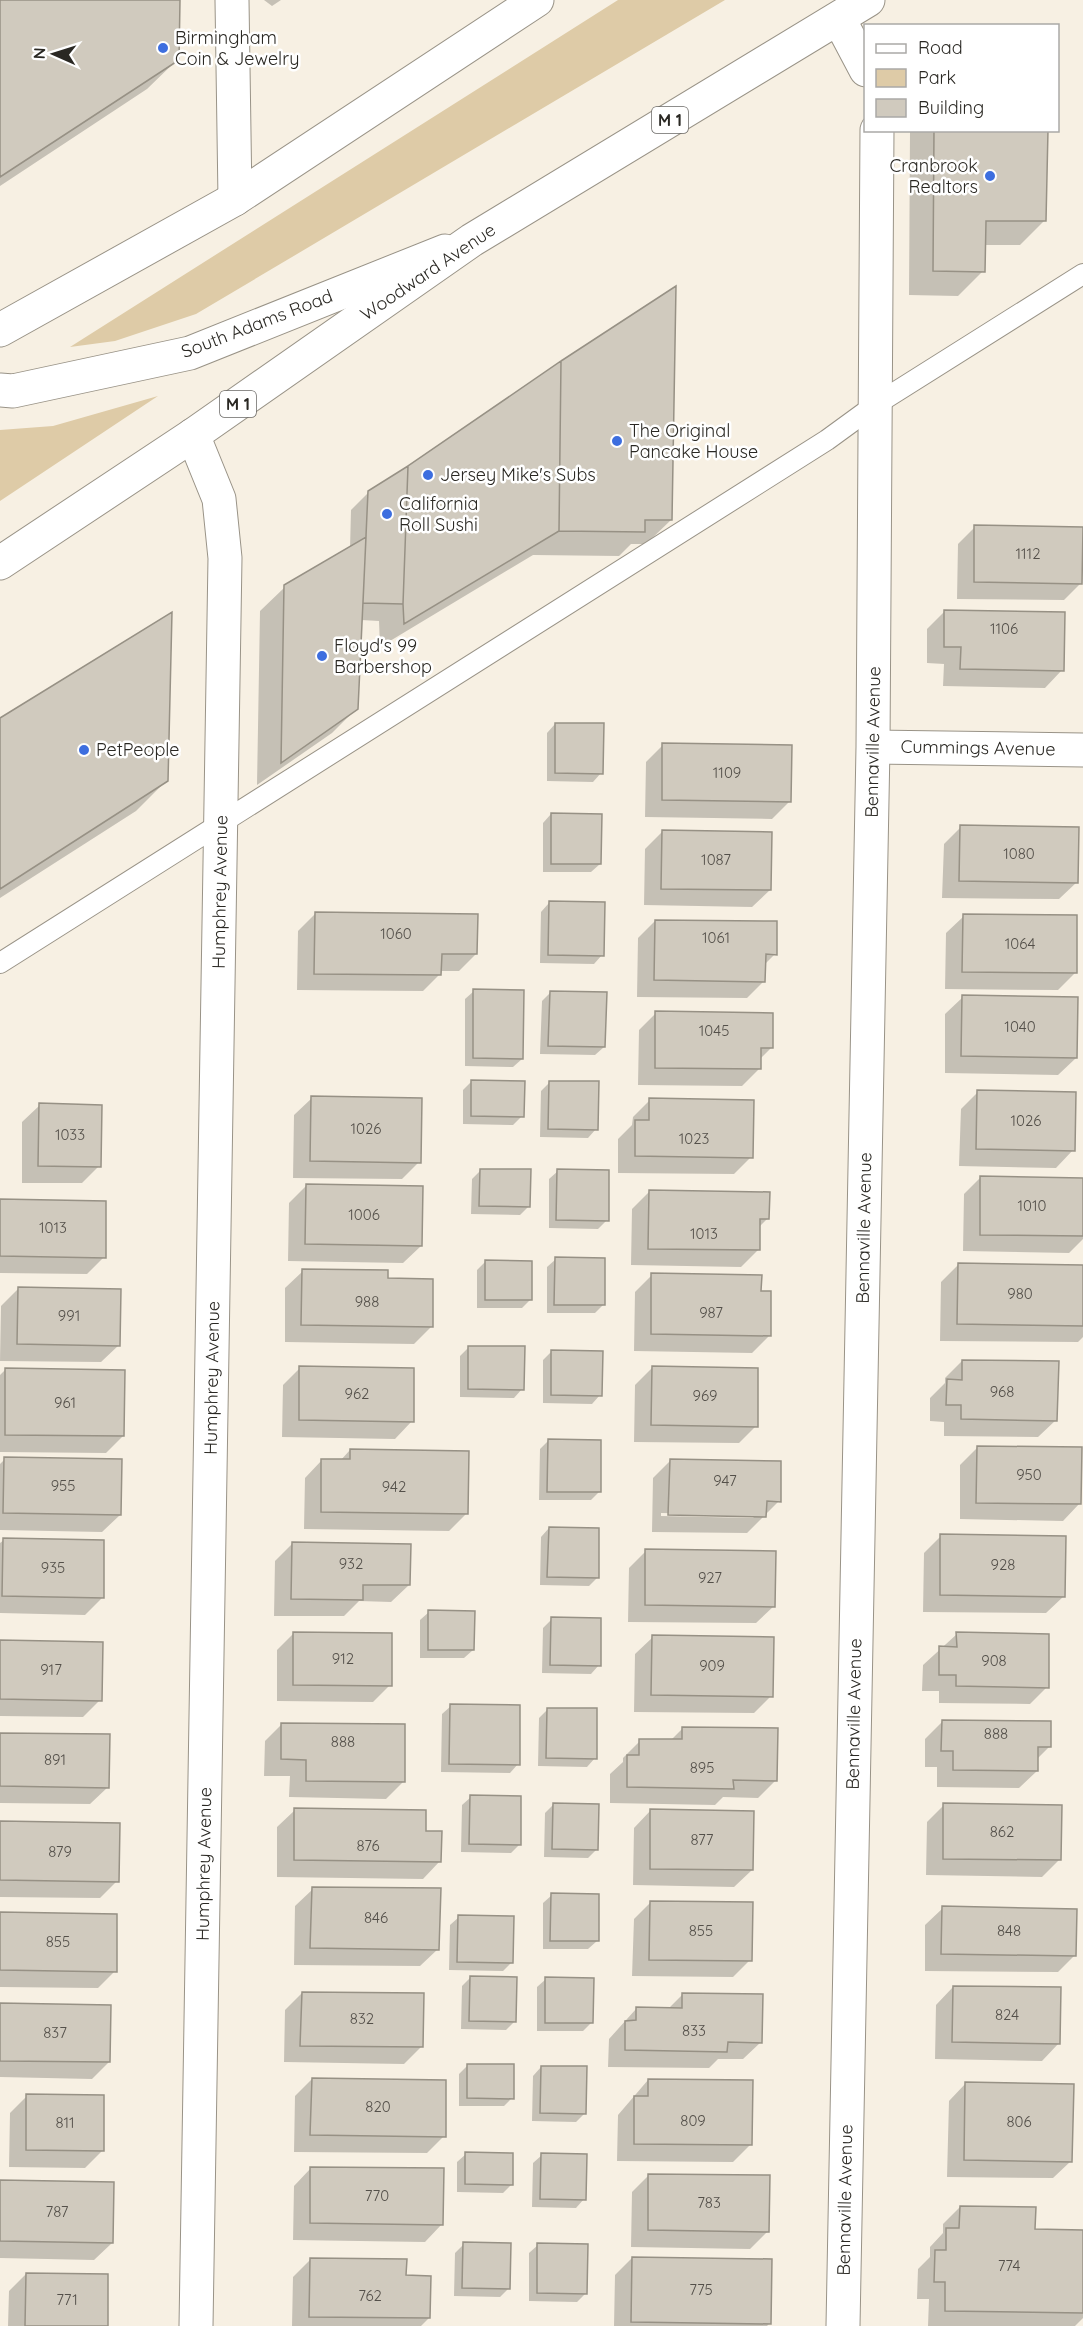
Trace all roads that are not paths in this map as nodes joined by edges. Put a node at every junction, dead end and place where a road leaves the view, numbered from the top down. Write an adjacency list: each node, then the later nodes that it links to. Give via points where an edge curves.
1 (232, 0): 7 (street)
2 (537, 0): 7 (street)
3 (868, 0): 4 (street, Woodward Avenue / M 1)
4 (839, 19): 5 (street); 8 (street, Woodward Avenue / M 1)
5 (864, 66)
6 (877, 132): 12 (street, Bennaville Avenue)
7 (235, 199): 10 (street)
8 (472, 240): 11 (street, South Adams Road, via 190,352 13,391); 13 (street, Woodward Avenue / M 1)
9 (1083, 274): 12 (lane)
10 (0, 330)
11 (0, 390)
12 (875, 405): 15 (street, Bennaville Avenue); 17 (lane, via 827,440)
13 (193, 435): 14 (street, Woodward Avenue / M 1); 17 (street, Humphrey Avenue, via 219,499 225,558)
14 (0, 563)
15 (873, 747): 16 (street, Cummings Avenue); 20 (street, Bennaville Avenue)
16 (1083, 750)
17 (222, 825): 18 (lane); 19 (street, Humphrey Avenue)
18 (0, 963)
19 (196, 2326)
20 (843, 2326)

